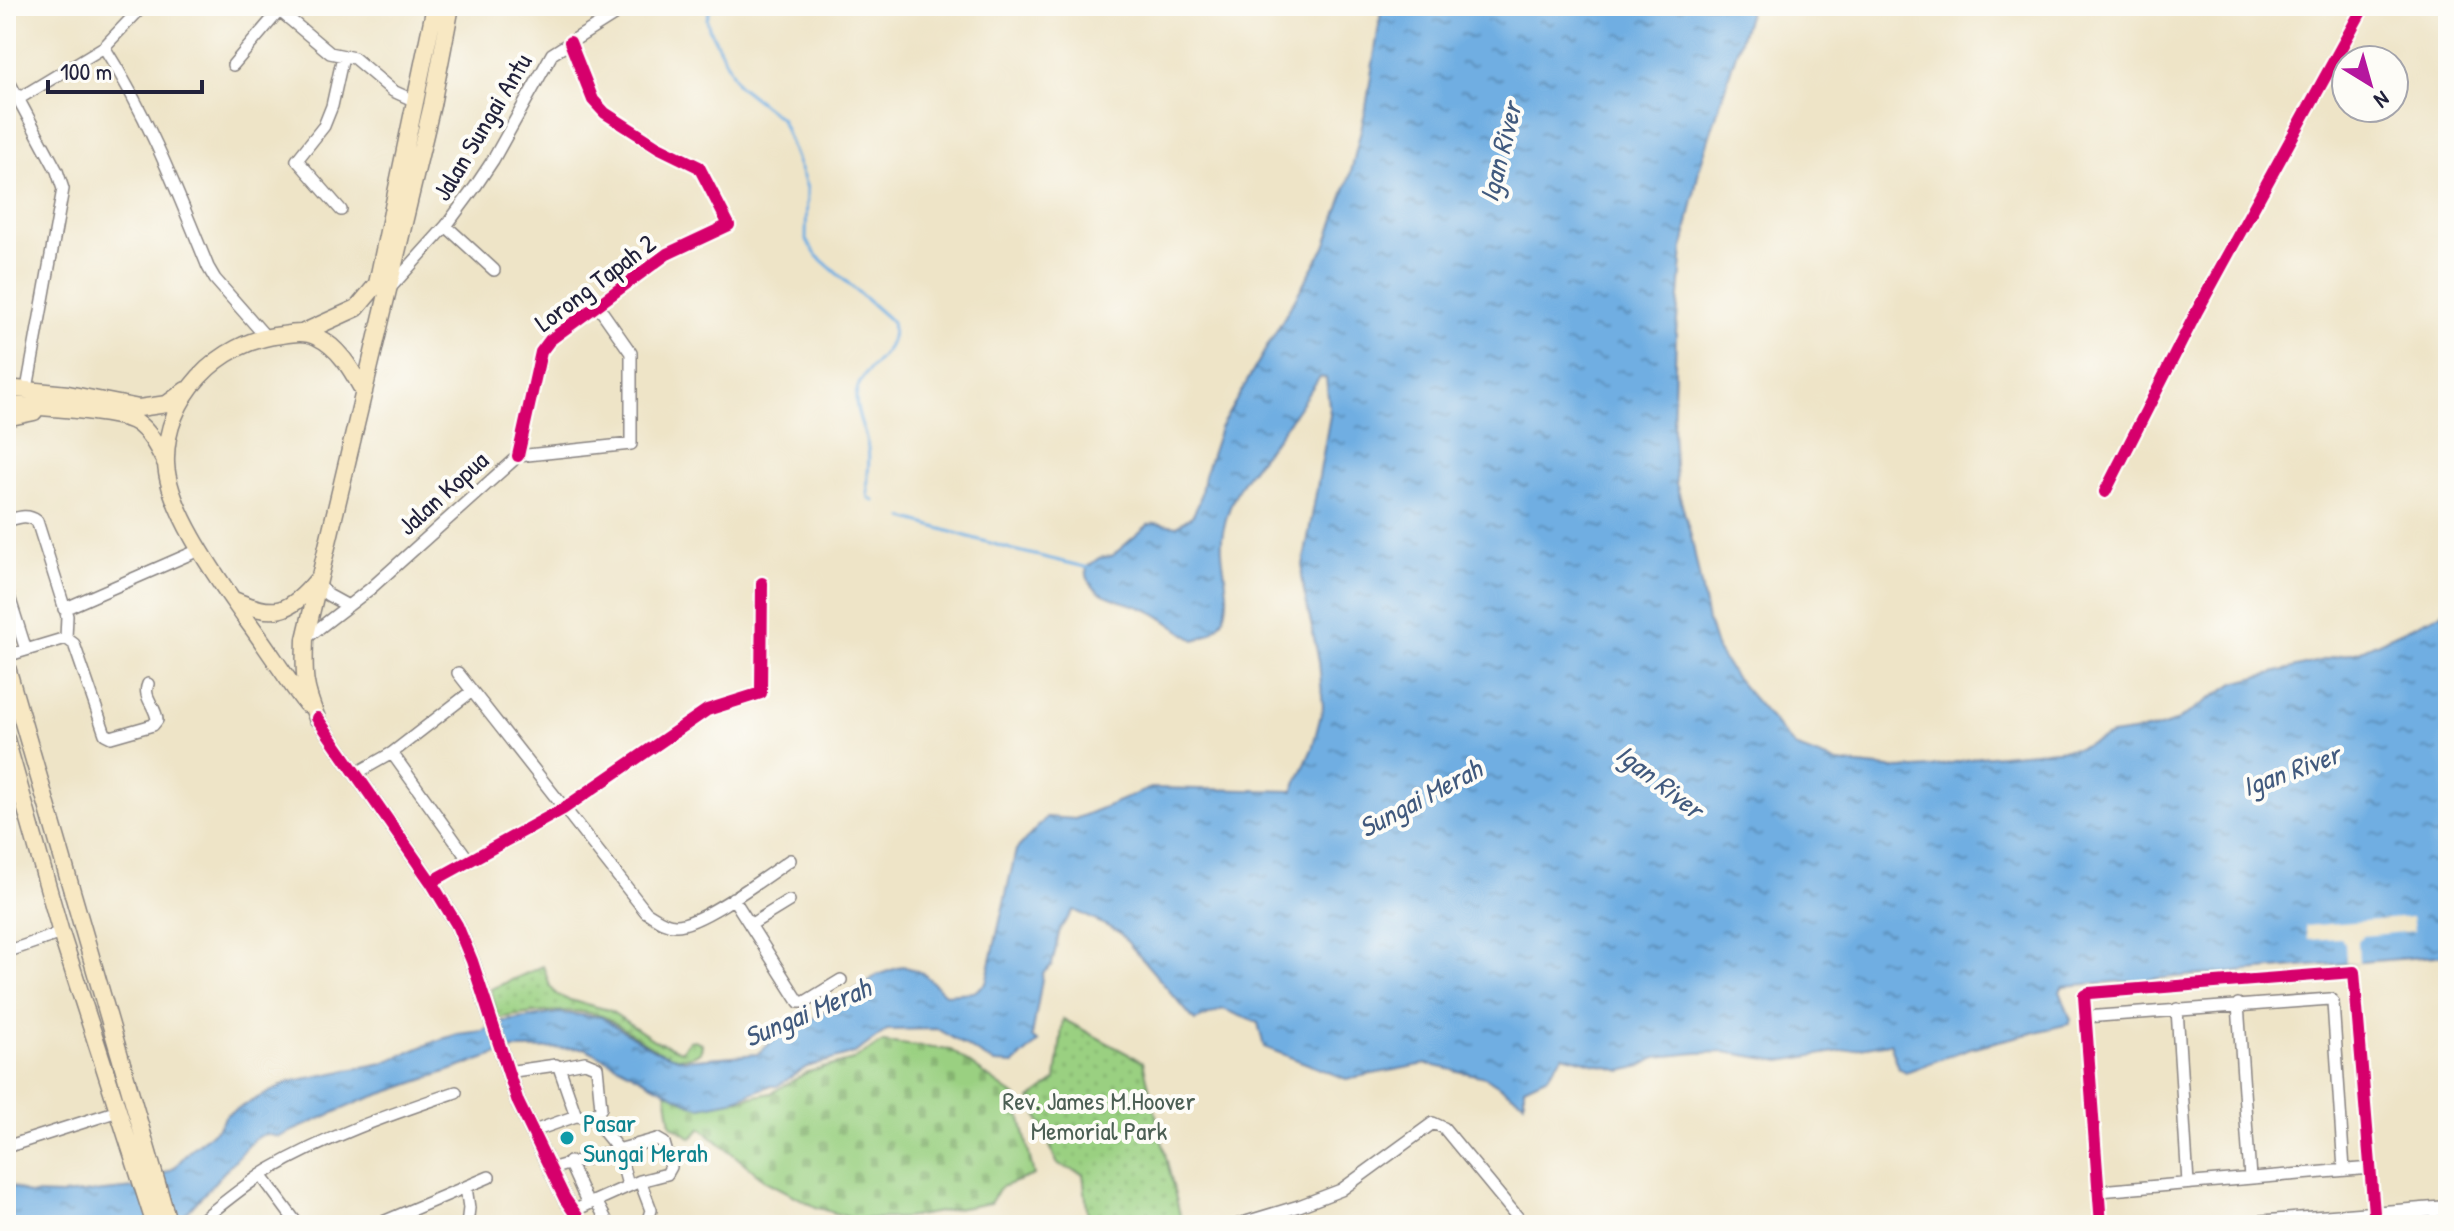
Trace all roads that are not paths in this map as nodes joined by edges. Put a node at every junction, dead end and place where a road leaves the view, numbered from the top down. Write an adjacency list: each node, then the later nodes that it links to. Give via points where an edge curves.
1 (143, 6): 8 (street)
2 (435, 6): 13 (main road)
3 (451, 6): 17 (main road)
4 (628, 6): 7 (street, Jalan Sungai Antu)
5 (2364, 6): 30 (street)
6 (277, 8): 9 (street, via 330,53); 10 (street)
7 (570, 42): 15 (street, Jalan Sungai Antu, via 546,62 493,160); 18 (street, Lorong Tapah 2, via 593,100 658,147 699,167 729,225 667,254)
8 (104, 47): 12 (street); 20 (street, via 151,129 208,267)
9 (343, 56): 13 (street); 14 (street, via 324,126 297,160)
10 (233, 65)
11 (6, 77): 12 (street)
12 (18, 99): 22 (street, via 63,189)
13 (415, 101): 19 (main road, via 377,284 357,308)
14 (341, 210)
15 (446, 226): 16 (street); 17 (street, Jalan Sungai Antu)
16 (494, 270)
17 (389, 289): 24 (main road)
18 (598, 306): 28 (street, Lorong Tapah 2, via 541,352); 28 (street, Jalan Kopua, via 631,353 631,444)
19 (304, 332): 20 (main road); 24 (main road, via 339,354)
20 (266, 337): 23 (main road, via 240,346)
21 (6, 388): 22 (main road)
22 (27, 389): 23 (main road, via 139,408 167,404)
23 (186, 390): 29 (main road, via 167,440)
24 (364, 392): 33 (main road)
25 (6, 405): 26 (main road)
26 (51, 408): 27 (main road); 29 (main road, via 133,421 152,439)
27 (6, 418)
28 (518, 456): 37 (street, Jalan Kopua)
29 (166, 466): 32 (main road)
30 (2105, 492)
31 (6, 521): 38 (street, via 23,516 37,521)
32 (199, 550): 36 (main road); 38 (street)
33 (319, 580): 36 (main road, via 304,596 276,610 258,610); 37 (street, via 328,595); 40 (main road)
34 (762, 583): 51 (street, via 761,693 707,710)
35 (6, 587): 41 (street)
36 (231, 598): 47 (main road)
37 (348, 606): 40 (street, Jalan Kopua)
38 (64, 609): 39 (street)
39 (66, 638): 41 (street); 45 (street, via 74,644 105,734 111,737 153,725 156,711 146,696)
40 (305, 639): 47 (main road, via 303,674)
41 (26, 650): 42 (street)
42 (6, 656)
43 (6, 664): 77 (main road)
44 (458, 673): 46 (street)
45 (148, 684)
46 (472, 691): 49 (street); 51 (street)
47 (317, 718): 50 (street)
48 (6, 739): 58 (main road)
49 (392, 753): 50 (street); 53 (street)
50 (355, 774): 54 (street)
51 (563, 809): 53 (street); 55 (street, via 646,912 664,923 685,925)
52 (790, 860): 55 (street)
53 (470, 862): 54 (street)
54 (431, 882): 65 (street, via 466,943)
55 (733, 898): 57 (street)
56 (789, 901): 57 (street)
57 (750, 925): 60 (street, via 799,1002)
58 (61, 933): 59 (street); 67 (main road)
59 (6, 952)
60 (841, 980)
61 (2238, 1004): 62 (street); 76 (street, via 2332,1000); 80 (street)
62 (2177, 1009): 63 (street); 82 (street)
63 (2085, 1017): 74 (street, via 2083,998 2089,993 2354,972); 84 (street)
64 (559, 1067): 65 (street); 68 (street); 69 (street, via 585,1062 597,1067 601,1108)
65 (507, 1072): 70 (street)
66 (456, 1092): 78 (street, via 351,1130)
67 (118, 1111): 71 (street); 77 (main road)
68 (576, 1116): 69 (street); 70 (street)
69 (593, 1118): 72 (street)
70 (531, 1132): 75 (street)
71 (6, 1147)
72 (618, 1149): 73 (street); 81 (street); 81 (street, via 657,1139 664,1143 669,1171)
73 (569, 1162): 75 (street); 85 (street)
74 (2371, 1168): 76 (street); 88 (street)
75 (550, 1169): 87 (street)
76 (2344, 1170): 80 (street)
77 (146, 1171): 90 (main road); 91 (main road)
78 (261, 1175): 92 (street); 93 (street)
79 (489, 1177): 83 (street)
80 (2250, 1178): 82 (street)
81 (634, 1183): 85 (street); 98 (street, via 651,1210)
82 (2188, 1183): 84 (street)
83 (466, 1187): 94 (street); 95 (street)
84 (2099, 1191): 101 (street)
85 (592, 1202): 87 (street); 97 (street)
86 (2448, 1208): 88 (street)
87 (573, 1211): 96 (street)
88 (2384, 1217): 103 (street)
89 (1252, 1223): 99 (street); 100 (street, via 1341,1190 1433,1123 1444,1128)
90 (155, 1225)
91 (169, 1225)
92 (196, 1225)
93 (298, 1225)
94 (376, 1225)
95 (467, 1225)
96 (583, 1225)
97 (609, 1225)
98 (640, 1225)
99 (1236, 1225)
100 (1524, 1225)
101 (2101, 1225)
102 (2231, 1225): 103 (street)
103 (2240, 1225)

